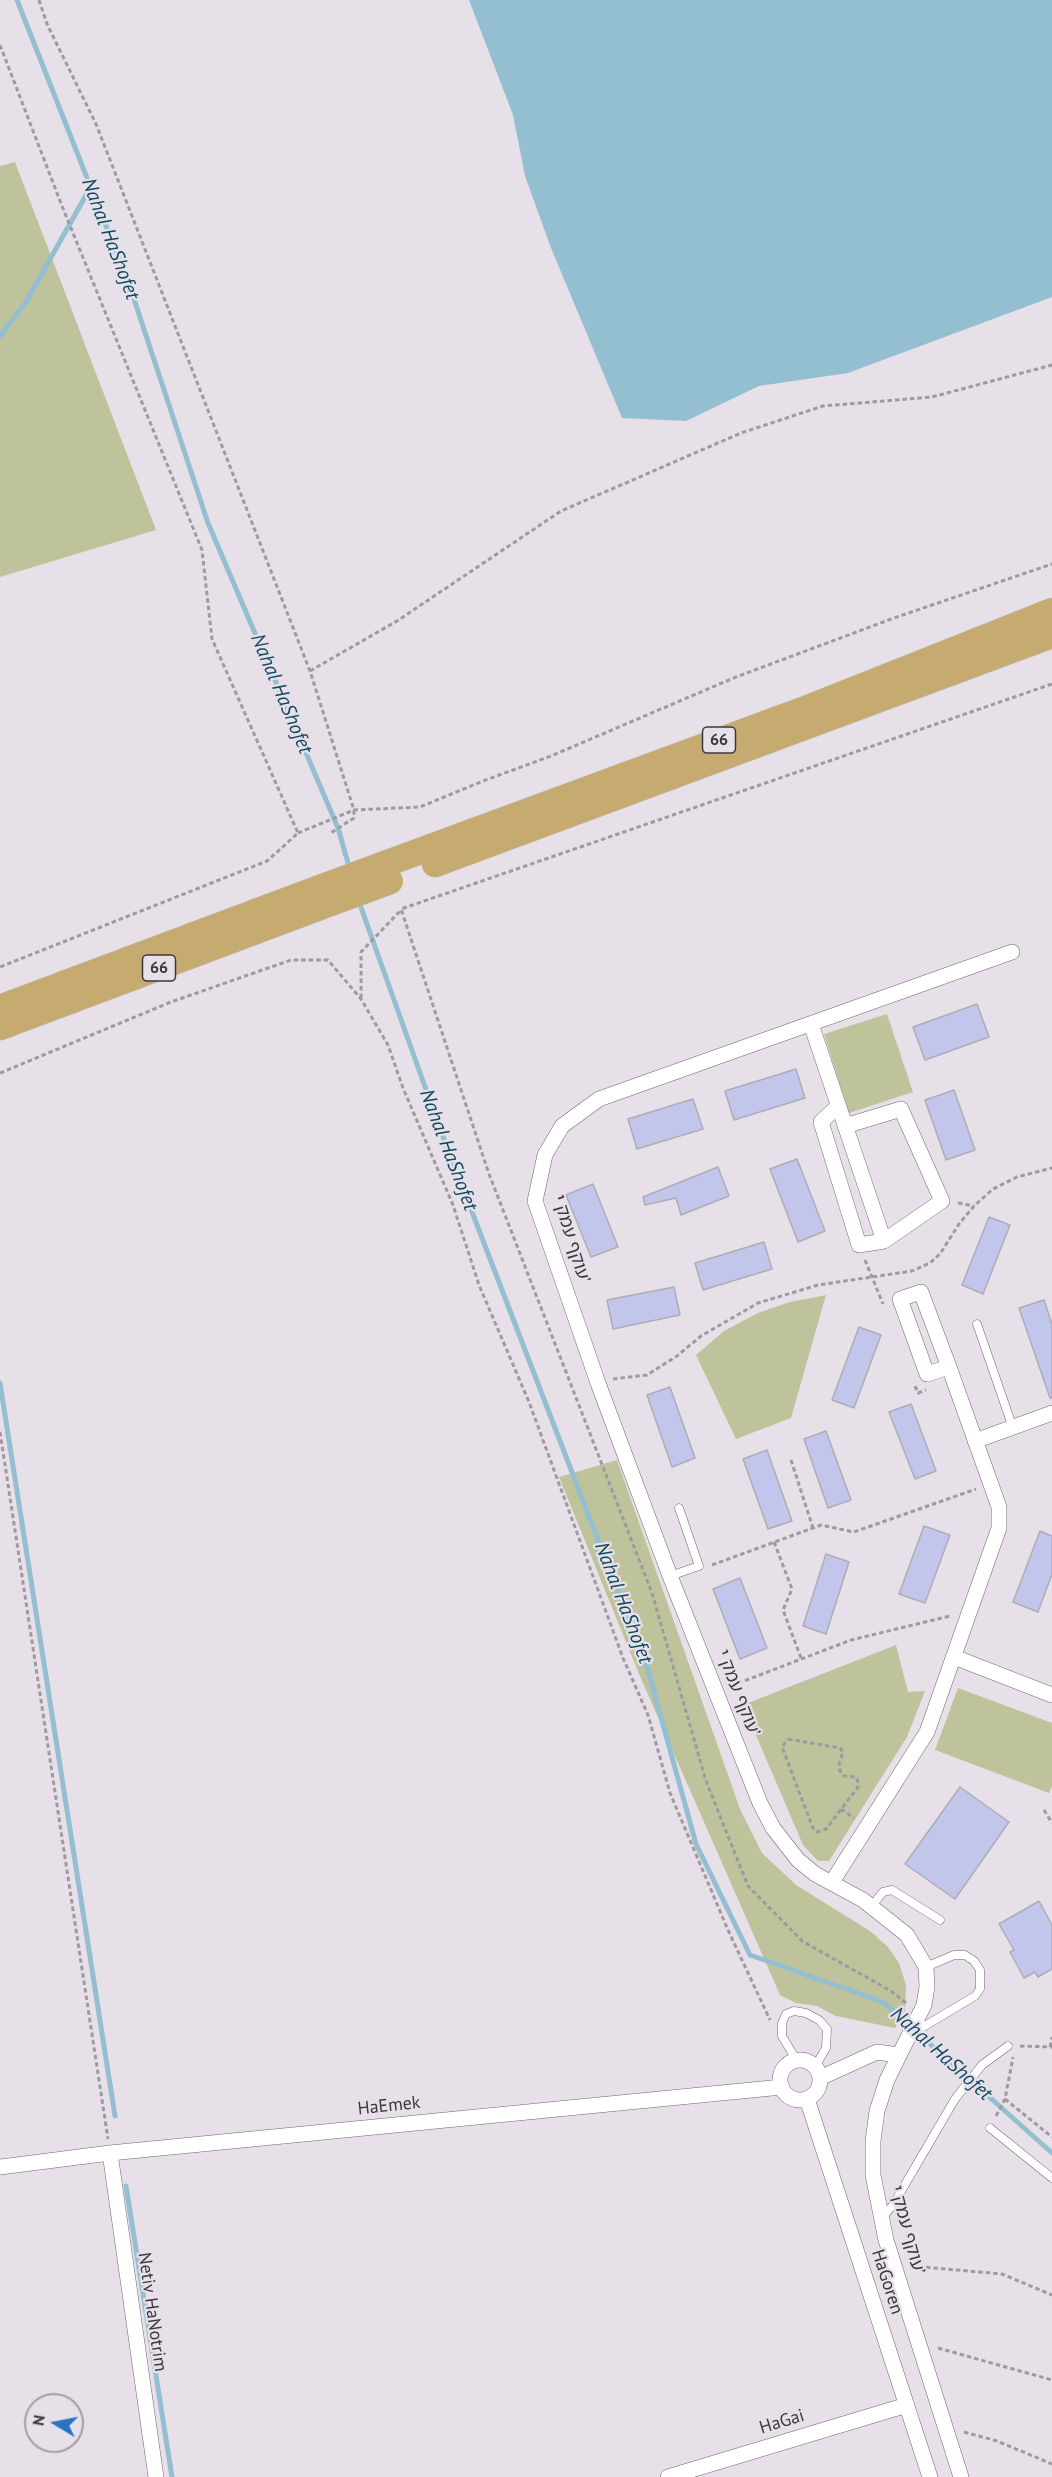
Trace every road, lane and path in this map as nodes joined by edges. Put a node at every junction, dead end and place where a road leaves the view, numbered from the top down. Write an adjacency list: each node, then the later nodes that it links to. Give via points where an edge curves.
1 (39, 0): 7 (path, via 96,124)
2 (0, 45): 10 (path, via 202,550 212,639)
3 (1052, 365): 7 (path, via 932,397 823,405 741,433 561,511 397,621)
4 (1052, 564): 9 (path, via 736,676 551,756 420,807)
5 (1052, 611): 12 (highway, 66)
6 (1052, 635): 12 (highway, 66)
7 (310, 671): 9 (path)
8 (1052, 684): 14 (path)
9 (354, 810): 10 (path); 11 (path, via 354,818)
10 (298, 833): 16 (path, via 267,861)
11 (329, 834)
12 (388, 872): 13 (highway, 66, bridge)
13 (314, 900): 18 (highway, 66); 20 (highway, 66)
14 (402, 909): 17 (path, via 360,952); 52 (path, via 489,1174 652,1593 706,1781 748,1886 802,1941 891,1991)
15 (1012, 952): 19 (street, עוקף עמק י’)
16 (0, 967)
17 (361, 999): 21 (path, via 328,960 291,960 171,1002); 53 (path, via 388,1045 453,1205 479,1285 529,1402 623,1658 648,1715 670,1793)
18 (0, 1008)
19 (810, 1024): 22 (street); 28 (street, עוקף עמק י’, via 599,1099 562,1126 545,1155 535,1201)
20 (0, 1027)
21 (0, 1073)
22 (838, 1106): 23 (street); 25 (street, via 821,1122 859,1245)
23 (845, 1126): 25 (street); 25 (street, via 901,1109 942,1201)
24 (1052, 1168): 28 (path, via 1017,1177 993,1189 974,1206 930,1263 912,1271 818,1285 766,1300 701,1336 647,1375)
25 (884, 1241)
26 (977, 1324): 30 (lane)
27 (949, 1366): 27 (street, via 921,1292 900,1299 927,1374); 32 (street)
28 (598, 1383): 39 (street, עוקף עמק י’)
29 (1052, 1413): 30 (street)
30 (1013, 1428): 32 (street)
31 (0, 1432): 66 (path)
32 (975, 1441): 34 (street)
33 (790, 1460): 36 (path)
34 (990, 1484): 36 (path, via 854,1532 821,1525); 40 (street, via 1000,1521)
35 (679, 1508): 39 (lane, via 699,1566)
36 (813, 1528): 37 (path)
37 (774, 1542): 38 (path); 42 (path, via 792,1589 783,1610)
38 (702, 1568)
39 (670, 1576): 43 (street, עוקף עמק י’)
40 (970, 1612): 41 (street); 42 (path, via 882,1631)
41 (954, 1657): 44 (street); 48 (street, via 922,1742)
42 (802, 1658): 43 (path)
43 (717, 1691): 48 (street, עוקף עמק י’, via 773,1828 798,1860)
44 (1052, 1695)
45 (1044, 1810): 46 (path)
46 (1052, 1823)
47 (826, 1829): 47 (path, via 858,1787 856,1777 840,1772 840,1748 788,1739 782,1747 813,1828 817,1832)
48 (832, 1882): 49 (street, עוקף עמק י’)
49 (871, 1907): 50 (lane, via 883,1892 892,1890); 51 (street, עוקף עמק י’, via 907,1935)
50 (940, 1920)
51 (926, 1967): 52 (street, עוקף עמק י’, via 927,1987); 54 (lane, via 954,1955 965,1955 980,1970 980,1989 975,1996)
52 (920, 2015): 54 (street, עוקף עמק י’)
53 (771, 2022)
54 (911, 2033): 58 (street, עוקף עמק י’)
55 (1052, 2037): 57 (path)
56 (1008, 2046): 57 (path); 63 (path, via 1014,2059); 69 (lane, via 982,2065 955,2099)
57 (1051, 2047)
58 (898, 2055): 60 (street, via 877,2052); 69 (street, עוקף עמק י’, via 886,2080 873,2141 873,2175)
59 (797, 2061): 60 (street, via 804,2061); 60 (lane, via 782,2036 786,2014 794,2011 819,2020 827,2029 826,2048); 61 (street, via 783,2070)
60 (817, 2073): 62 (street, via 817,2091)
61 (782, 2087): 62 (street, via 795,2099); 66 (street, HaEmek)
62 (807, 2099): 74 (street, HaGoren)
63 (1005, 2099): 64 (path); 65 (path)
64 (990, 2128): 68 (lane)
65 (1052, 2137)
66 (110, 2153): 67 (street, HaEmek); 77 (street, Netiv HaNotrim)
67 (0, 2167)
68 (1052, 2178)
69 (881, 2219): 70 (street, עוקף עמק י’)
70 (894, 2264): 71 (path, via 1002,2274); 72 (street, עוקף עמק י’)
71 (1052, 2295)
72 (920, 2343): 73 (path); 75 (street, עוקף עמק י’)
73 (1052, 2380)
74 (907, 2404): 78 (street, HaGai); 79 (street, HaGoren)
75 (947, 2433): 76 (path, via 957,2429); 80 (street, עוקף עמק י’)
76 (1052, 2464)
77 (156, 2477)
78 (668, 2477)
79 (930, 2477)
80 (961, 2477)

